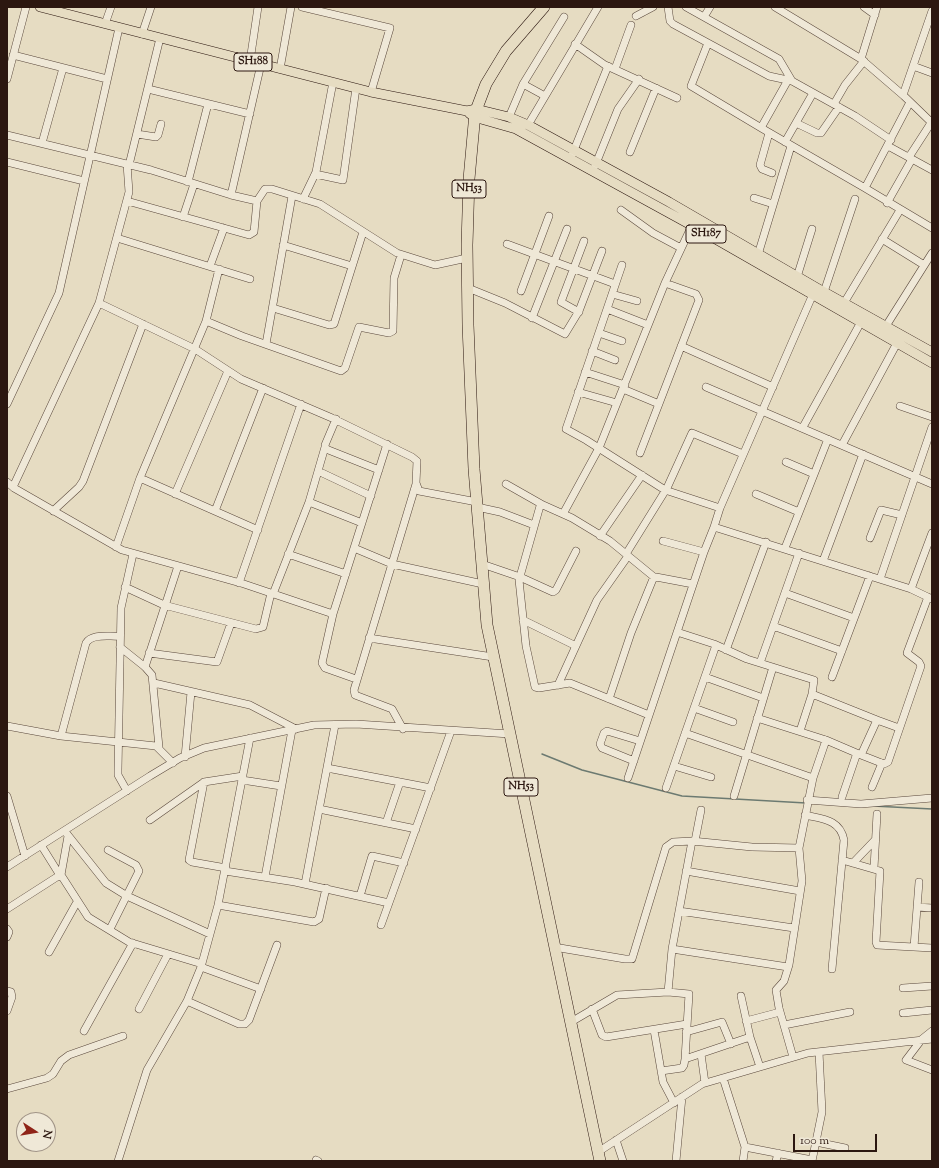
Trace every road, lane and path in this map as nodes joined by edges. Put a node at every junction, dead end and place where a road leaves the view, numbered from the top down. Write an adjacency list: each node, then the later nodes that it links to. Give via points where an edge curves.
1 (26, 7): 30 (street)
2 (40, 7): 23 (main road, SH188)
3 (111, 7): 23 (street)
4 (150, 7): 26 (street)
5 (258, 7): 32 (street)
6 (291, 7): 37 (street)
7 (302, 7): 48 (street, via 390,28)
8 (544, 7): 56 (highway, NH53, via 506,51)
9 (598, 7): 29 (street)
10 (653, 7): 19 (street)
11 (668, 7): 28 (street, via 671,23)
12 (686, 7): 21 (street)
13 (710, 7): 21 (street)
14 (776, 7): 31 (street)
15 (864, 7): 18 (street)
16 (877, 7): 18 (street)
17 (932, 11): 22 (street)
18 (875, 15): 31 (street)
19 (636, 16)
20 (564, 17): 44 (street)
21 (704, 17): 42 (street, via 779,59)
22 (930, 20): 34 (street)
23 (105, 24): 25 (main road, SH188)
24 (631, 25): 36 (street)
25 (119, 28): 26 (main road, SH188); 40 (street)
26 (142, 34): 27 (main road, SH188)
27 (160, 38): 32 (main road, SH188); 47 (street)
28 (708, 43): 42 (street, via 769,76); 63 (street, via 691,86)
29 (575, 44): 36 (street); 51 (street)
30 (13, 55): 35 (street); 39 (street)
31 (863, 60): 50 (street); 55 (street, via 845,85)
32 (250, 61): 33 (main road, SH188)
33 (262, 64): 37 (main road, SH188); 57 (street)
34 (913, 66): 38 (street); 50 (street)
35 (63, 68): 40 (street); 66 (street)
36 (611, 68): 41 (street); 71 (street)
37 (280, 69): 43 (main road, SH188)
38 (932, 73)
39 (7, 79)
40 (107, 79): 72 (street)
41 (639, 79): 46 (street); 76 (street, via 618,109)
42 (790, 80): 49 (street); 63 (street, via 762,126)
43 (333, 82): 45 (main road, SH188); 79 (street)
44 (523, 84): 51 (street); 58 (street)
45 (356, 88): 48 (main road, SH188); 79 (street, via 343,180)
46 (656, 88): 52 (street); 70 (street)
47 (148, 89): 54 (street); 64 (street)
48 (371, 92): 56 (main road, SH188)
49 (813, 93): 55 (street); 59 (street)
50 (903, 95): 53 (street)
51 (545, 96): 62 (street)
52 (676, 98)
53 (910, 102): 60 (street); 68 (street)
54 (208, 104): 57 (street); 81 (street)
55 (837, 106): 59 (street, via 821,133); 68 (street)
56 (472, 112): 58 (main road, SH187); 67 (main road, SH187); 112 (highway, NH53)
57 (250, 114): 83 (street)
58 (509, 117): 62 (main road, SH187)
59 (796, 123): 69 (street)
60 (932, 123): 73 (street)
61 (161, 124): 64 (street, via 156,138)
62 (528, 125): 67 (main road, SH187)
63 (766, 131): 69 (street); 78 (street, via 760,165 762,169)
64 (137, 134): 75 (street)
65 (7, 135): 66 (street)
66 (42, 143): 72 (street)
67 (552, 143): 71 (main road, SH187)
68 (890, 143): 73 (street); 82 (street)
69 (788, 144): 82 (street); 91 (street)
70 (630, 152)
71 (572, 154): 76 (main road, SH187)
72 (89, 155): 75 (street); 80 (street)
73 (911, 158): 77 (street); 90 (street)
74 (7, 162): 80 (street)
75 (128, 164): 81 (street); 88 (street)
76 (595, 166): 96 (main road, SH187)
77 (932, 170)
78 (772, 173)
79 (315, 174): 86 (street)
80 (84, 181): 160 (street, via 58,298)
81 (191, 183): 83 (street); 95 (street)
82 (865, 188): 90 (street)
83 (231, 195): 89 (street)
84 (292, 196): 86 (street); 89 (street, via 268,189); 106 (street)
85 (754, 198): 91 (street)
86 (304, 199): 101 (street, via 320,204)
87 (855, 199): 128 (street)
88 (127, 201): 95 (street); 102 (street)
89 (257, 201): 97 (street, via 252,234)
90 (887, 203): 93 (street)
91 (774, 204): 113 (street)
92 (621, 210): 107 (street, via 653,233)
93 (900, 210): 98 (street); 103 (street)
94 (549, 216): 110 (street)
95 (183, 217): 97 (street)
96 (694, 221): 107 (street); 113 (main road, SH187)
97 (224, 228): 117 (street)
98 (932, 228)
99 (567, 229): 114 (street)
100 (812, 229): 122 (street)
101 (363, 232): 111 (street); 118 (street)
102 (117, 238): 117 (street); 132 (street)
103 (882, 239): 116 (street); 133 (street)
104 (584, 241): 120 (street)
105 (507, 244): 110 (street)
106 (283, 245): 118 (street); 134 (street)
107 (681, 248): 124 (street)
108 (602, 251): 121 (street)
109 (932, 253): 116 (street)
110 (535, 254): 114 (street); 127 (street)
111 (401, 255): 112 (street, via 435,265); 146 (street, via 394,278 393,332 359,327 343,370 339,371)
112 (467, 258): 126 (highway, NH53)
113 (757, 258): 122 (main road, SH187); 130 (main road, SH187)
114 (554, 262): 120 (street); 137 (street)
115 (622, 264): 125 (street)
116 (924, 265): 142 (street)
117 (210, 266): 119 (street)
118 (352, 266): 134 (street, via 334,324 329,325)
119 (219, 269): 123 (street); 138 (street)
120 (574, 269): 121 (street); 136 (street, via 561,302)
121 (593, 276): 125 (street); 136 (street)
122 (797, 277): 128 (main road, SH187)
123 (250, 279)
124 (665, 283): 141 (street); 147 (street, via 696,294 699,298)
125 (616, 284): 129 (street)
126 (468, 288): 137 (street); 194 (highway, NH53)
127 (521, 291)
128 (824, 292): 133 (main road, SH187)
129 (612, 294): 131 (street); 135 (street)
130 (813, 294): 139 (main road, SH187); 155 (street)
131 (637, 301)
132 (99, 303): 140 (street); 188 (street)
133 (844, 303): 142 (main road, SH187)
134 (273, 308): 146 (street)
135 (607, 309): 141 (street); 143 (street)
136 (579, 312): 137 (street, via 565,334)
137 (532, 318)
138 (206, 321): 146 (street); 148 (street)
139 (861, 322): 145 (main road, SH187); 168 (street)
140 (143, 324): 148 (street); 196 (street, via 83,481)
141 (648, 325): 156 (street)
142 (886, 326): 150 (main road, SH187)
143 (599, 333): 144 (street); 149 (street)
144 (622, 341)
145 (897, 343): 152 (main road, SH187); 173 (street)
146 (266, 344)
147 (681, 346): 155 (street); 163 (street)
148 (194, 349): 153 (street); 184 (street)
149 (592, 351): 151 (street); 154 (street)
150 (932, 352)
151 (615, 360)
152 (932, 363)
153 (228, 371): 158 (street); 190 (street)
154 (585, 372): 156 (street); 159 (street)
155 (773, 386): 165 (street)
156 (624, 387): 162 (street); 163 (street)
157 (706, 387): 165 (street)
158 (263, 388): 161 (street); 197 (street)
159 (578, 392): 162 (street); 171 (street, via 568,418 567,430)
160 (7, 404)
161 (300, 404): 167 (street); 205 (street)
162 (617, 404): 171 (street)
163 (659, 404): 175 (street)
164 (900, 406): 166 (street)
165 (763, 410): 168 (street); 176 (street)
166 (932, 417)
167 (336, 420): 172 (street); 174 (street)
168 (802, 427): 170 (street)
169 (932, 427): 183 (street)
170 (828, 439): 173 (street); 181 (street)
171 (601, 443): 182 (street); 200 (street)
172 (387, 444): 179 (street); 185 (street, via 416,459)
173 (842, 445): 177 (street)
174 (325, 447): 179 (street); 180 (street)
175 (640, 453)
176 (743, 454): 189 (street, via 692,433); 198 (street)
177 (863, 454): 183 (street); 221 (street)
178 (786, 462): 181 (street)
179 (379, 470): 192 (street)
180 (318, 471): 192 (street); 193 (street)
181 (814, 474): 199 (street)
182 (642, 475): 189 (street); 207 (street)
183 (915, 477): 187 (street); 201 (street)
184 (140, 478): 190 (street); 213 (street)
185 (416, 484): 194 (street, via 419,491 424,493); 222 (street)
186 (506, 484): 195 (street)
187 (932, 484)
188 (10, 485): 196 (street)
189 (666, 489): 198 (street); 220 (street)
190 (175, 494): 197 (street)
191 (756, 494): 199 (street)
192 (371, 496): 202 (street)
193 (309, 502): 202 (street); 219 (street)
194 (477, 505): 203 (street); 223 (highway, NH53)
195 (543, 505): 200 (street); 203 (street, via 540,506)
196 (53, 511): 213 (street)
197 (214, 511): 205 (street)
198 (719, 512): 204 (street)
199 (800, 512): 211 (street)
200 (563, 514): 207 (street)
201 (902, 515): 208 (street, via 881,510); 229 (street)
202 (362, 523): 214 (street)
203 (534, 525): 227 (street)
204 (715, 525): 210 (street); 216 (street)
205 (258, 530): 230 (street)
206 (932, 533): 212 (street)
207 (600, 536): 220 (street)
208 (870, 538)
209 (663, 541): 216 (street)
210 (766, 542): 211 (street); 250 (street)
211 (787, 545): 217 (street)
212 (930, 546): 234 (street)
213 (116, 547): 218 (street)
214 (354, 548): 222 (street); 225 (street)
215 (576, 551): 227 (street, via 554,591)
216 (704, 552): 232 (street)
217 (799, 553): 221 (street); 236 (street)
218 (133, 554): 224 (street); 233 (street)
219 (288, 554): 225 (street); 235 (street)
220 (627, 555): 228 (street); 248 (street, via 597,600)
221 (823, 560): 226 (street)
222 (392, 564): 231 (street); 246 (street)
223 (482, 564): 227 (street); 231 (highway, NH53)
224 (178, 566): 230 (street); 238 (street)
225 (346, 574): 239 (street)
226 (870, 576): 229 (street); 240 (street)
227 (520, 577): 241 (street)
228 (654, 577): 232 (street); 265 (street, via 631,633)
229 (880, 579): 234 (street)
230 (239, 583): 235 (street)
231 (483, 584): 253 (highway, NH53)
232 (693, 584): 244 (street)
233 (125, 588): 238 (street); 245 (street)
234 (911, 589): 237 (street)
235 (272, 594): 239 (street); 242 (street, via 262,628 256,629)
236 (785, 594): 240 (street); 243 (street)
237 (930, 598): 274 (street, via 907,650 921,666)
238 (164, 605): 242 (street); 252 (street)
239 (333, 614): 259 (street, via 322,665)
240 (854, 618): 251 (street)
241 (523, 620): 248 (street); 261 (street, via 534,685 539,688)
242 (231, 622): 252 (street, via 217,662)
243 (773, 626): 251 (street); 254 (street)
244 (677, 632): 247 (street); 267 (street)
245 (120, 636): 249 (street); 280 (street, via 97,637 86,643)
246 (369, 638): 253 (street); 259 (street)
247 (716, 645): 250 (street); 257 (street)
248 (576, 646): 261 (street)
249 (120, 647): 255 (street); 284 (street)
250 (726, 650): 254 (street)
251 (842, 650): 258 (street)
252 (149, 653): 255 (street)
253 (493, 657): 279 (highway, NH53)
254 (760, 663): 256 (street)
255 (145, 667): 260 (street, via 152,675)
256 (773, 667): 263 (street, via 814,680); 264 (street)
257 (705, 677): 264 (street); 266 (street)
258 (832, 677)
259 (356, 679): 273 (street, via 355,695 392,709)
260 (154, 683): 262 (street); 285 (street)
261 (558, 685): 265 (street, via 570,683)
262 (191, 692): 275 (street, via 250,705); 288 (street)
263 (812, 694): 269 (street); 277 (street)
264 (763, 698): 268 (street)
265 (609, 699): 267 (street)
266 (694, 708): 270 (street); 278 (street)
267 (649, 715): 283 (street)
268 (757, 718): 277 (street); 286 (street)
269 (877, 720): 274 (street); 287 (street)
270 (733, 722)
271 (335, 725): 273 (street); 275 (street, via 314,725); 293 (street)
272 (7, 726): 280 (street)
273 (403, 728): 276 (street)
274 (899, 728): 291 (street, via 888,762)
275 (294, 729): 281 (street); 300 (street)
276 (451, 731): 279 (street); 302 (street)
277 (800, 732): 282 (street)
278 (685, 733): 286 (street); 292 (street)
279 (510, 734): 354 (highway, NH53)
280 (61, 736): 284 (street)
281 (250, 738): 288 (street, via 204,748); 295 (street)
282 (826, 740): 287 (street); 297 (street)
283 (640, 741): 289 (street); 289 (street, via 607,731 600,744 602,748)
284 (118, 742): 285 (street); 304 (street, via 118,773)
285 (158, 747): 290 (street)
286 (747, 754): 297 (street); 306 (street)
287 (859, 754): 291 (street); 307 (street)
288 (185, 756): 290 (street)
289 (634, 761): 296 (street)
290 (173, 763): 304 (street)
291 (882, 763): 301 (street)
292 (674, 766): 294 (street); 303 (street)
293 (327, 768): 299 (street); 310 (street)
294 (711, 777)
295 (243, 778): 298 (street); 300 (street); 329 (street)
296 (628, 778)
297 (813, 778): 309 (street)
298 (204, 782): 314 (street); 329 (street, via 189,860)
299 (400, 782): 302 (street); 315 (street)
300 (282, 786): 332 (street)
301 (872, 787)
302 (431, 788): 316 (street)
303 (666, 788)
304 (127, 791): 317 (street)
305 (7, 796): 313 (street)
306 (734, 796)
307 (842, 797)
308 (932, 798): 309 (street)
309 (806, 806): 321 (street); 324 (street, via 840,828 844,840)
310 (319, 809): 315 (street); 334 (street)
311 (701, 810): 319 (street)
312 (877, 814): 318 (street)
313 (10, 818): 323 (street)
314 (150, 820)
315 (386, 823): 316 (street)
316 (416, 829): 325 (street)
317 (66, 833): 320 (street); 331 (street); 337 (street, via 102,880)
318 (875, 840): 326 (street); 328 (street)
319 (693, 841): 321 (street, via 752,847); 330 (street); 354 (street, via 673,842 666,847 632,959)
320 (41, 845): 323 (street); 331 (street)
321 (799, 848): 336 (street, via 802,878)
322 (108, 850): 337 (street, via 139,869)
323 (25, 856): 327 (street)
324 (842, 860): 326 (street); 362 (street)
325 (404, 863): 338 (street, via 372,856); 340 (street)
326 (853, 863): 328 (street)
327 (7, 867)
328 (874, 868): 355 (street, via 880,872 876,942 879,946)
329 (225, 869): 332 (street); 341 (street)
330 (686, 871): 336 (street); 345 (street)
331 (61, 876): 339 (street); 344 (street)
332 (265, 877): 334 (street)
333 (919, 882): 342 (street)
334 (305, 884): 335 (street)
335 (326, 888): 338 (street); 341 (street, via 319,919 314,922)
336 (800, 891): 347 (street)
337 (127, 896): 349 (street); 350 (street)
338 (360, 896): 340 (street)
339 (77, 902): 349 (street, via 86,915); 358 (street)
340 (389, 902): 346 (street)
341 (218, 905): 350 (street)
342 (918, 907): 343 (street); 355 (street)
343 (932, 908)
344 (7, 909)
345 (679, 911): 347 (street); 357 (street)
346 (381, 924)
347 (794, 928): 361 (street)
348 (7, 929): 351 (street)
349 (110, 929): 352 (street)
350 (210, 934): 360 (street)
351 (7, 937)
352 (133, 943): 359 (street); 382 (street)
353 (277, 945): 365 (street)
354 (554, 947): 378 (highway, NH53)
355 (914, 947): 356 (street)
356 (932, 948)
357 (672, 949): 361 (street); 366 (street)
358 (49, 952)
359 (168, 954): 360 (street); 370 (street)
360 (201, 966): 365 (street); 369 (street)
361 (788, 968): 374 (street, via 784,982 776,988)
362 (832, 968)
363 (932, 986): 364 (street)
364 (903, 988)
365 (261, 989): 369 (street, via 249,1020 243,1025)
366 (668, 989): 371 (street, via 617,995); 380 (street, via 688,994)
367 (7, 991): 373 (street, via 11,992 12,997)
368 (741, 996): 377 (street)
369 (187, 1001): 408 (street, via 146,1070)
370 (139, 1009)
371 (592, 1009): 378 (street); 381 (street, via 604,1037)
372 (932, 1010): 376 (street)
373 (7, 1012)
374 (780, 1012): 377 (street); 379 (street)
375 (850, 1012): 379 (street)
376 (903, 1013)
377 (746, 1021): 385 (street)
378 (571, 1022): 406 (highway, NH53)
379 (784, 1025): 391 (street)
380 (686, 1028): 381 (street); 388 (street, via 722,1022); 392 (street)
381 (654, 1030): 395 (street)
382 (84, 1031)
383 (932, 1031): 386 (street)
384 (123, 1036): 398 (street, via 69,1055 47,1078)
385 (750, 1037): 388 (street); 393 (street)
386 (922, 1039): 387 (street); 389 (street); 394 (street, via 906,1060)
387 (932, 1039)
388 (731, 1044): 390 (street)
389 (819, 1052): 391 (street); 402 (street, via 822,1109)
390 (701, 1054): 392 (street); 397 (street)
391 (794, 1057): 393 (street)
392 (685, 1059): 395 (street, via 682,1068)
393 (760, 1067): 396 (street)
394 (932, 1070)
395 (661, 1071): 400 (street, via 664,1085)
396 (723, 1078): 397 (street); 403 (street)
397 (705, 1083): 399 (street)
398 (7, 1089)
399 (682, 1097): 400 (street); 410 (street)
400 (674, 1102): 401 (street)
401 (616, 1140): 406 (street); 409 (street)
402 (816, 1142): 404 (street); 407 (street)
403 (745, 1147): 405 (street); 411 (street)
404 (845, 1148)
405 (778, 1153): 407 (street); 412 (street)
406 (599, 1156)
407 (812, 1160)
408 (118, 1161)
409 (623, 1161)
410 (676, 1161)
411 (743, 1161)
412 (776, 1161)

